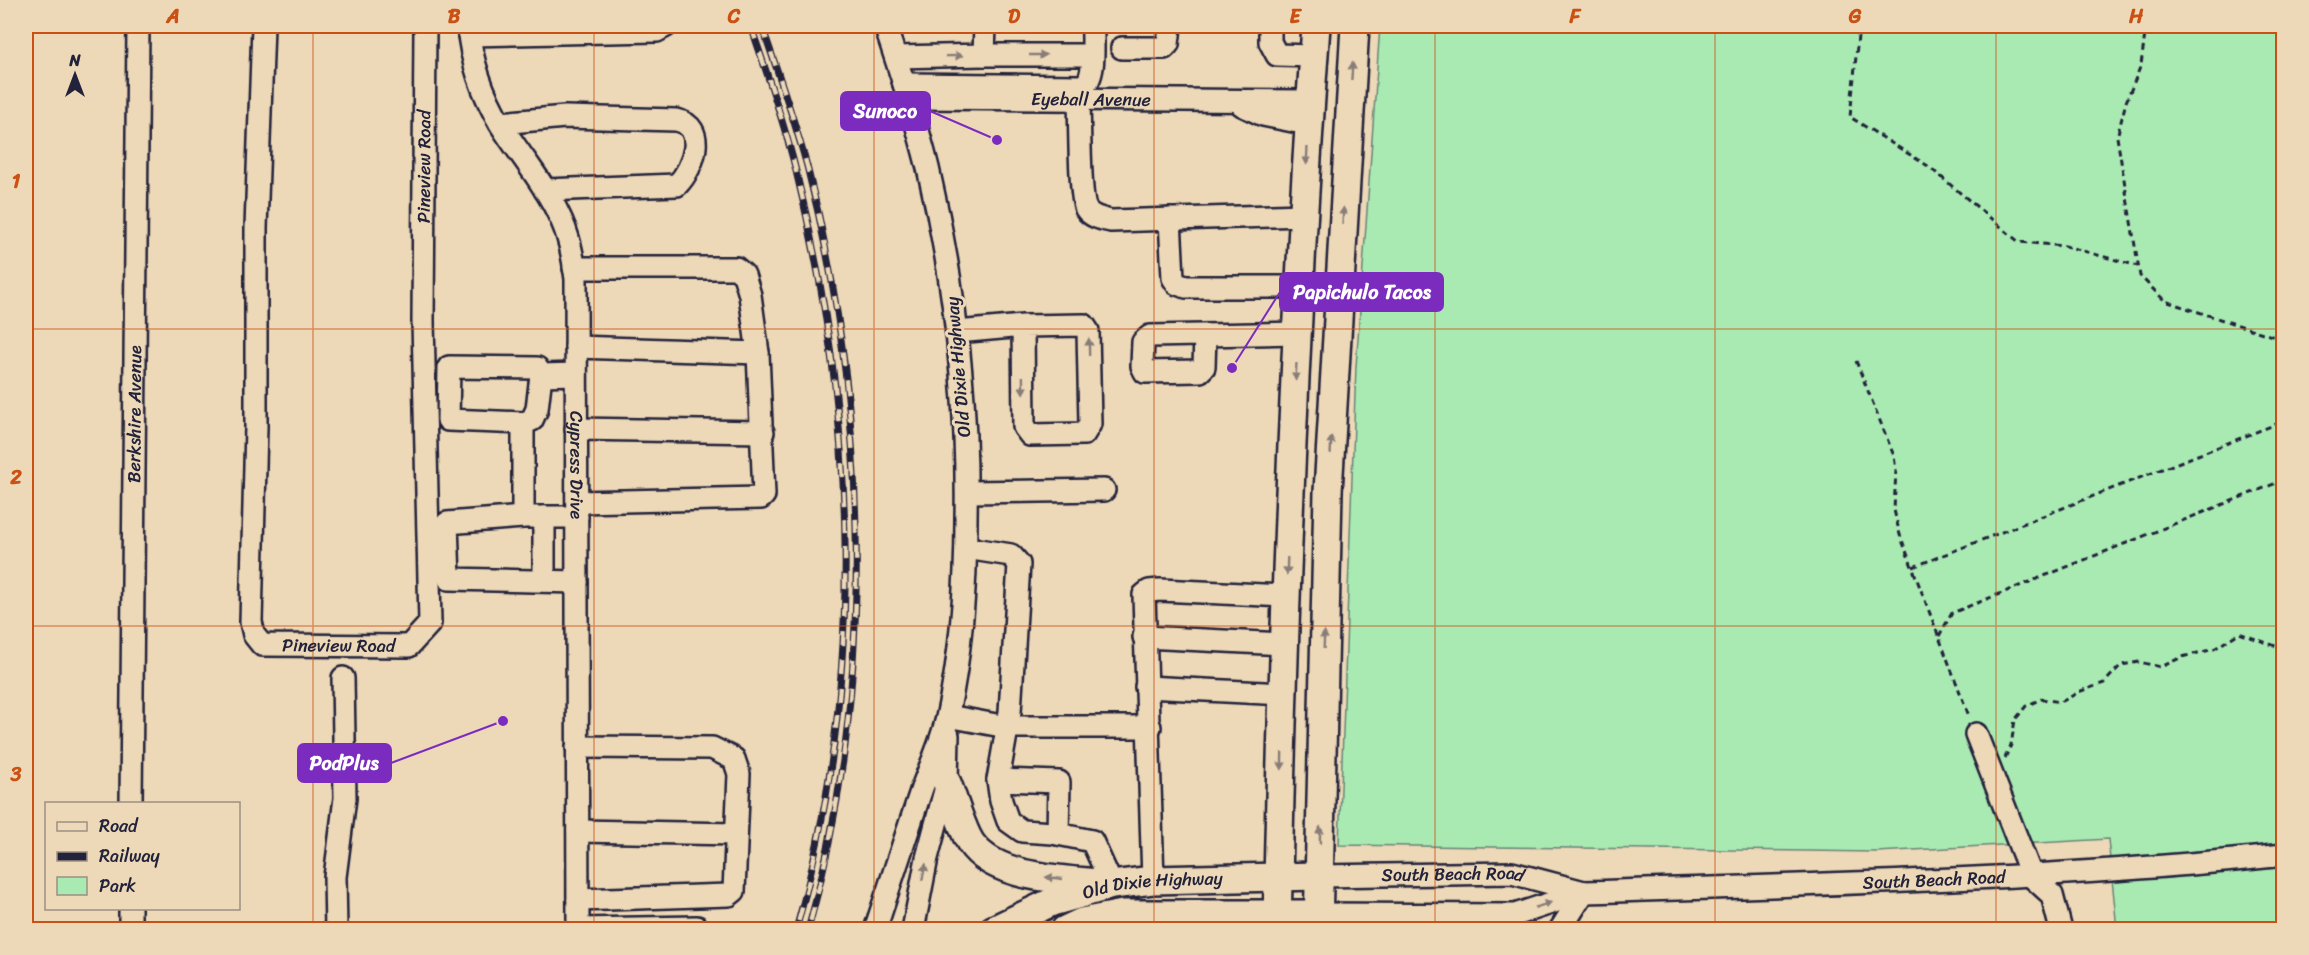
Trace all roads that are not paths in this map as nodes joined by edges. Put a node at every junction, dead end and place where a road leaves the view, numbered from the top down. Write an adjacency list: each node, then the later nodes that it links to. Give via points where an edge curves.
1 (138, 26): 59 (street, Berkshire Avenue)
2 (263, 26): 3 (street, Pineview Road, via 256,228 251,622 254,635 262,645 409,646 430,623 423,321)
3 (425, 26)
4 (666, 26): 11 (street, via 657,31)
5 (885, 26): 16 (street, Old Dixie Highway)
6 (985, 26): 14 (street)
7 (1093, 26): 15 (street)
8 (1170, 26): 13 (street, via 1164,48)
9 (1270, 26): 12 (street, via 1270,42 1277,55)
10 (1355, 26): 19 (main road, one-way to 10)
11 (468, 30): 21 (street, Cypress Drive, via 475,66)
12 (1315, 39): 19 (main road, via 1329,80); 20 (main road)
13 (1122, 48)
14 (984, 55): 15 (street, one-way to 15); 16 (street, one-way to 14)
15 (1092, 55): 17 (street, via 1092,74 1083,86)
16 (896, 57): 17 (street, Old Dixie Highway)
17 (907, 91): 18 (street, Eyeball Avenue, via 949,99); 29 (street, Old Dixie Highway, via 944,244)
18 (1079, 101): 20 (street, Eyeball Avenue, via 1233,101); 25 (street, via 1087,210 1096,218 1111,221)
19 (1349, 108): 22 (main road)
20 (1309, 113): 22 (main road, via 1331,130); 24 (main road, one-way to 24)
21 (500, 123): 23 (street, Cypress Drive); 23 (street, via 565,117 675,120 684,122 693,132 695,155 685,177 676,185)
22 (1346, 172): 66 (main road, one-way to 22, via 1328,503)
23 (545, 190): 26 (street, Cypress Drive, via 559,213)
24 (1304, 215): 25 (street); 27 (main road)
25 (1170, 219): 27 (street, via 1173,278 1177,284)
26 (574, 268): 32 (street, Cypress Drive); 33 (street, via 736,268 744,275 750,295)
27 (1300, 287): 30 (main road)
28 (1023, 326): 28 (street, one-way to 28, via 1024,427 1030,435 1084,434 1090,424 1088,331 1084,325); 29 (street)
29 (957, 332): 40 (street, Old Dixie Highway)
30 (1298, 333): 31 (street); 46 (main road, one-way to 46)
31 (1204, 335)
32 (576, 347): 33 (street); 34 (street, Cypress Drive)
33 (758, 353): 38 (street)
34 (576, 374): 35 (street); 37 (street, Cypress Drive)
35 (541, 375): 36 (street, via 537,409 532,420); 36 (street, via 537,368 449,367 448,420)
36 (523, 423): 42 (street)
37 (576, 429): 38 (street); 41 (street, Cypress Drive)
38 (763, 432): 41 (street, via 765,495 760,498)
39 (1104, 490): 40 (street)
40 (967, 492): 43 (street, Old Dixie Highway)
41 (577, 509): 42 (street); 45 (street, Cypress Drive)
42 (534, 516): 44 (street); 44 (street, via 447,523 449,579)
43 (966, 548): 52 (street, Old Dixie Highway, via 961,646); 53 (street, via 1011,555 1019,564)
44 (544, 581): 45 (street)
45 (577, 582): 56 (street, Cypress Drive)
46 (1286, 596): 47 (street, via 1149,591 1144,595); 48 (main road)
47 (1144, 637): 48 (street); 50 (street)
48 (1285, 644): 51 (main road)
49 (343, 678): 77 (street, via 345,798 335,876)
50 (1146, 687): 51 (street); 54 (street)
51 (1284, 694): 65 (main road, one-way to 65)
52 (948, 716): 53 (street); 58 (street, Old Dixie Highway); 60 (street, Old Dixie Highway)
53 (1007, 727): 54 (street); 57 (street)
54 (1150, 727): 68 (street)
55 (1976, 734): 67 (street)
56 (577, 747): 61 (street, Cypress Drive); 62 (street, via 712,748 723,752 734,759 739,774)
57 (998, 780): 63 (street, via 1008,821 1022,831); 63 (street, via 1059,782)
58 (947, 783): 69 (main road, one-way to 58, via 1020,874 994,862 968,838); 81 (street, Old Dixie Highway, one-way to 58)
59 (131, 802)
60 (912, 820): 79 (street, Old Dixie Highway); 80 (street)
61 (578, 831): 62 (street); 71 (street, Cypress Drive)
62 (736, 834): 71 (street, via 734,891 729,895)
63 (1058, 834): 69 (street, via 1092,842)
64 (2283, 855): 67 (street, South Beach Road)
65 (1279, 876): 66 (main road, Old Dixie Highway); 68 (main road, Old Dixie Highway); 73 (main road)
66 (1319, 876): 70 (street, South Beach Road, via 1512,873); 74 (main road)
67 (2032, 876): 70 (street, South Beach Road); 85 (street, via 2052,896)
68 (1153, 880): 69 (main road, Old Dixie Highway)
69 (1112, 885): 82 (main road, Old Dixie Highway, via 1052,903)
70 (1584, 892): 74 (street, South Beach Road, one-way to 70, via 1515,915); 84 (street)
71 (578, 900): 75 (street, Cypress Drive)
72 (130, 910): 76 (street)
73 (1277, 922): 74 (main road, Old Dixie Highway); 83 (main road, Old Dixie Highway, via 1123,914 1082,922)
74 (1318, 922)
75 (578, 929): 78 (street)
76 (130, 930)
77 (336, 930)
78 (697, 930)
79 (876, 930)
80 (888, 930)
81 (913, 930)
82 (993, 930)
83 (1065, 930)
84 (1560, 930)
85 (2061, 930)

